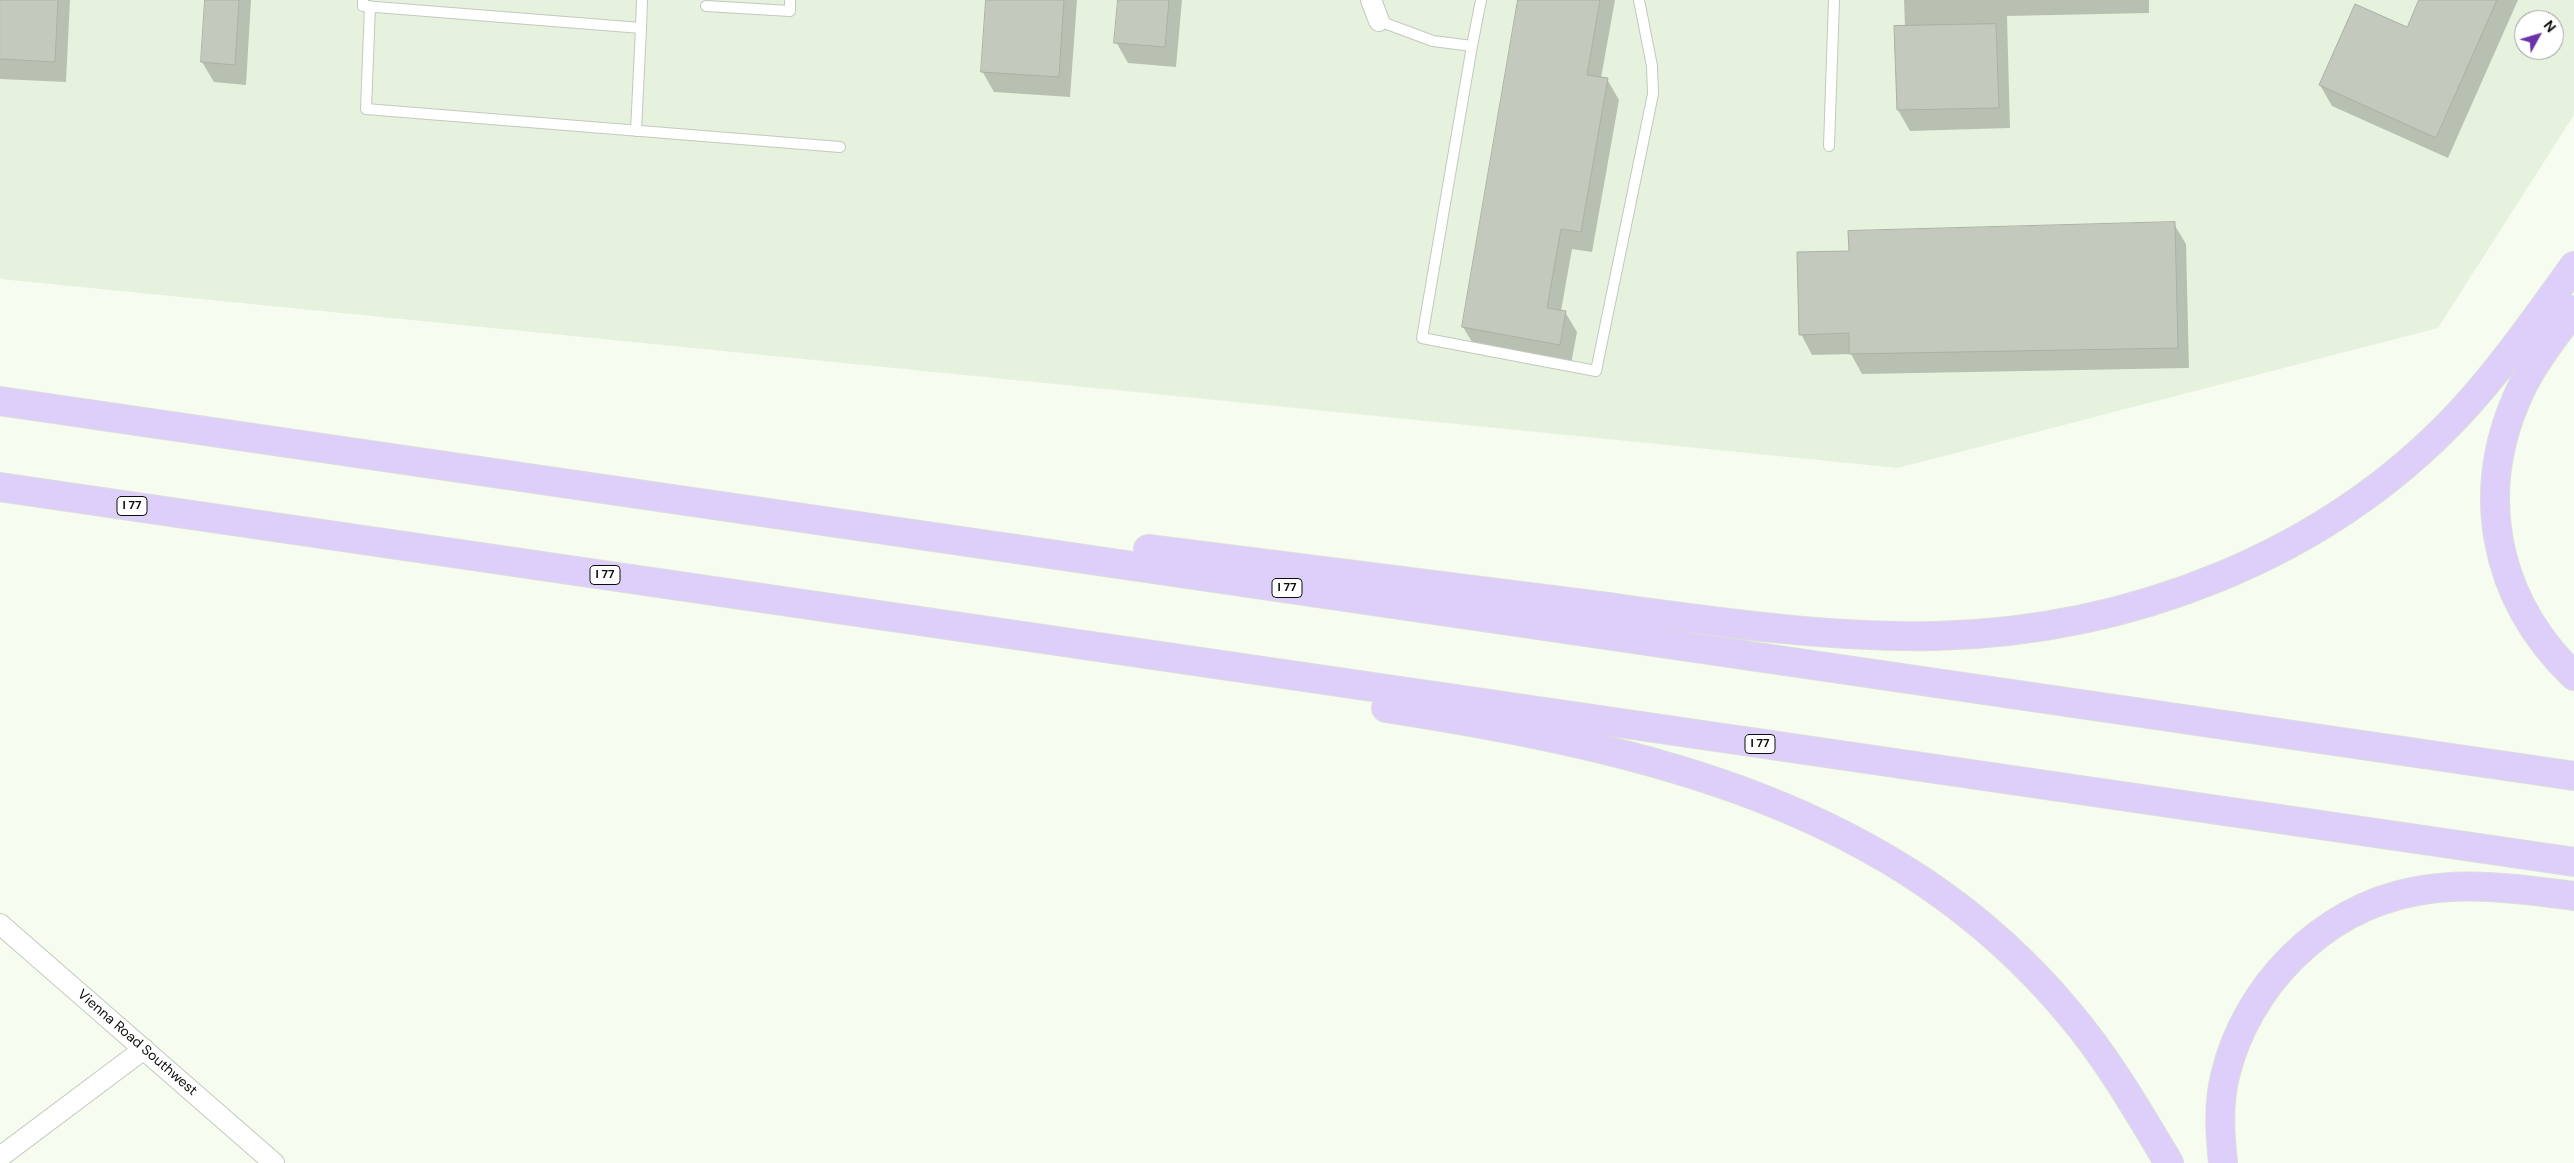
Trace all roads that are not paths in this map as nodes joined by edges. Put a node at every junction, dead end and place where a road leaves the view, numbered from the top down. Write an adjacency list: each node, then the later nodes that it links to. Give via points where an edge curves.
1 (642, 0): 10 (lane)
2 (790, 0): 8 (lane, via 790,11)
3 (1372, 0): 9 (street)
4 (1481, 0): 11 (lane)
5 (1639, 0): 11 (lane, via 1652,66 1653,94 1596,371 1422,338)
6 (1834, 0): 13 (lane)
7 (367, 3): 10 (lane); 12 (lane, via 366,110)
8 (706, 6)
9 (1379, 22): 11 (lane, via 1433,41)
10 (641, 28): 12 (lane)
11 (1472, 46)
12 (636, 131): 14 (lane)
13 (1829, 146)
14 (840, 147)
15 (2574, 266): 21 (highway, via 2508,357 2456,416 2395,472 2318,526 2247,566 2168,598 2092,618 2028,629 1934,636 1768,627 1028,533)
16 (2574, 310): 18 (highway)
17 (2574, 317): 18 (highway)
18 (2551, 342): 23 (highway, via 2524,385 2505,431 2495,480 2495,514 2503,563 2514,595 2550,651)
19 (0, 401): 21 (highway, I 77)
20 (0, 487): 22 (highway, I 77)
21 (800, 517): 24 (highway, I 77)
22 (946, 625): 25 (highway, I 77); 31 (highway, via 1040,656 1572,740 1714,780 1792,810 1867,846 1907,870 1942,894 2009,950 2094,1044)
23 (2574, 676)
24 (2574, 776)
25 (2574, 862)
26 (2574, 896): 32 (highway, via 2496,886 2411,892 2344,918 2313,938 2286,963 2264,990 2247,1016 2233,1048 2221,1102)
27 (0, 924): 28 (street, Vienna Road Southwest)
28 (144, 1049): 29 (street); 30 (street, Vienna Road Southwest)
29 (0, 1157)
30 (274, 1163)
31 (2169, 1163)
32 (2223, 1163)

